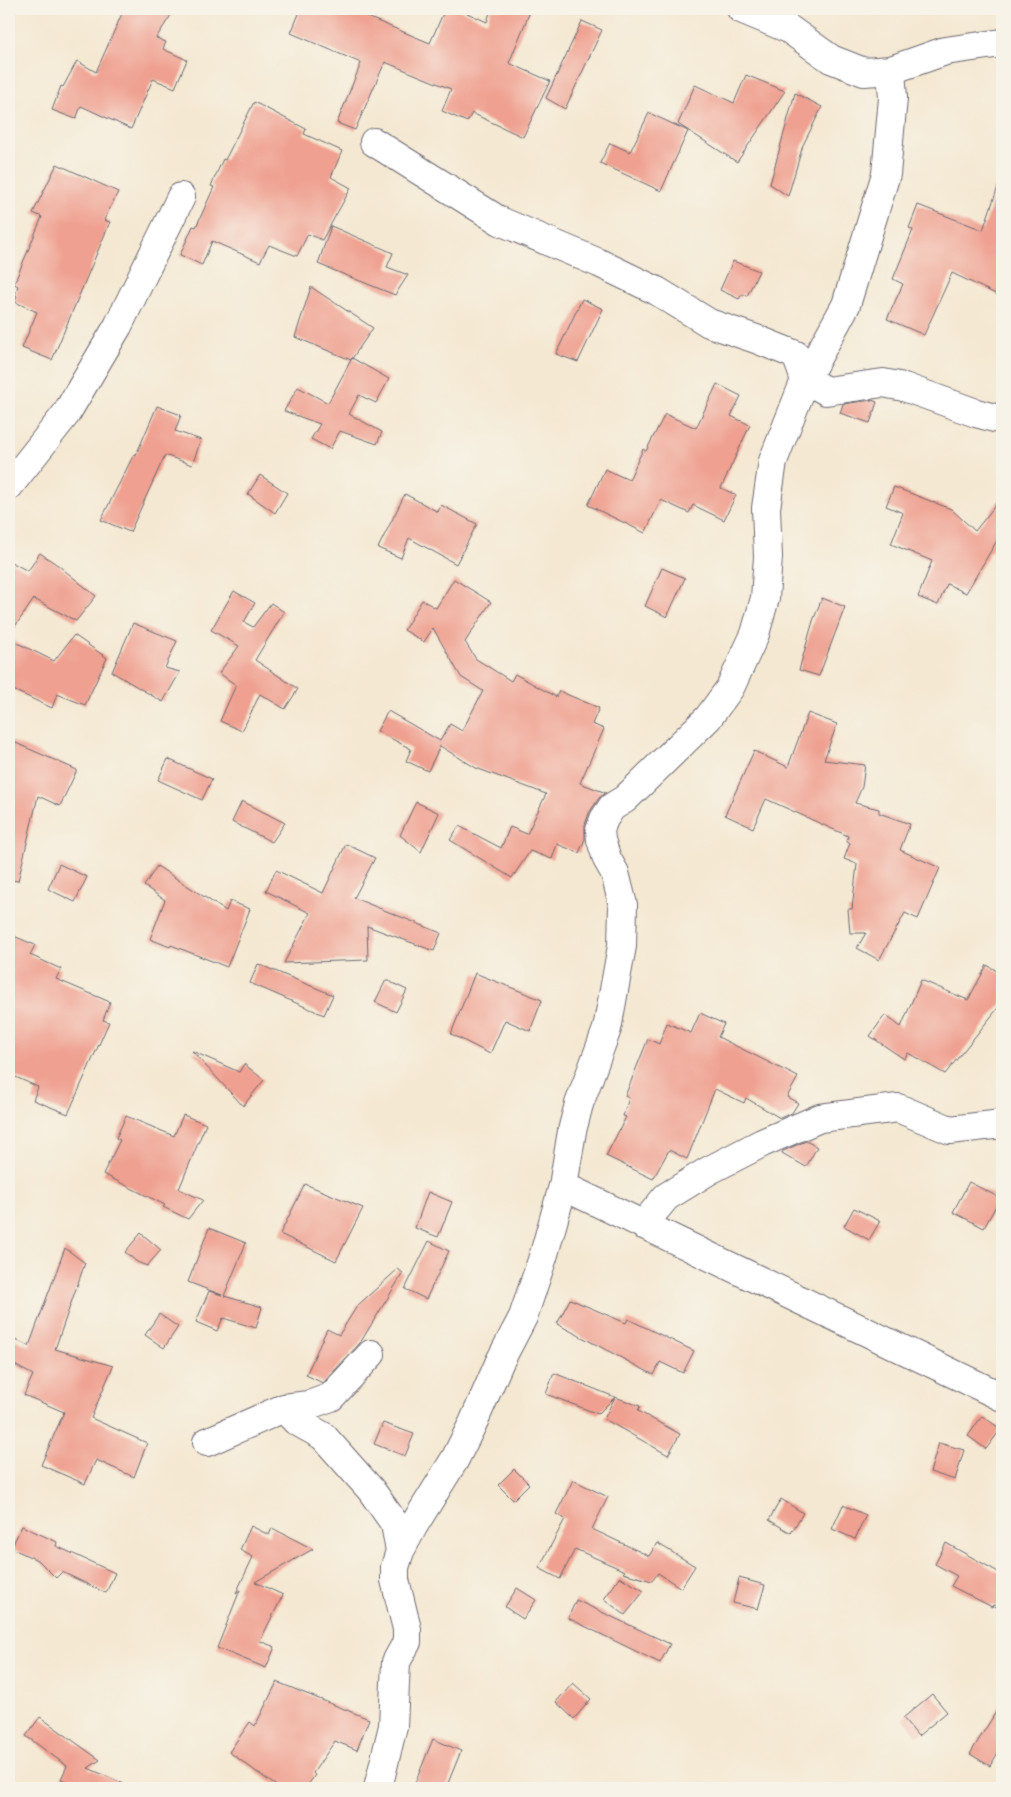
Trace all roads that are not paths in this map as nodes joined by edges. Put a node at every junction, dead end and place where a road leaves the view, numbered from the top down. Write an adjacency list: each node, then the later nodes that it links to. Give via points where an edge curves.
1 (741, 9): 3 (street, via 789,29 831,59 864,72)
2 (1002, 43): 3 (street, via 945,51)
3 (891, 70): 6 (street, via 893,98 886,174 846,305)
4 (374, 142): 6 (street, via 500,221 657,291 709,323 796,355)
5 (181, 197): 8 (street, via 118,326 66,414)
6 (804, 380): 7 (street, via 826,391 882,383 904,387); 10 (street, via 773,461 766,508 768,557 765,598 755,634 730,688 708,718 612,807 600,830 623,905 622,946 607,1029 579,1104)
7 (1002, 420)
8 (9, 486)
9 (1002, 1124): 11 (street, via 950,1130 898,1108 820,1118 708,1171 666,1197)
10 (563, 1186): 11 (street); 16 (street, via 523,1317 474,1423)
11 (643, 1225): 13 (street)
12 (371, 1354): 14 (street, via 331,1397 309,1405)
13 (1002, 1397)
14 (284, 1408): 15 (street); 16 (street, via 296,1421 323,1436 365,1483 395,1524)
15 (207, 1442)
16 (400, 1551): 17 (street, via 395,1567 396,1580 407,1642 396,1662 393,1726)
17 (378, 1788)

